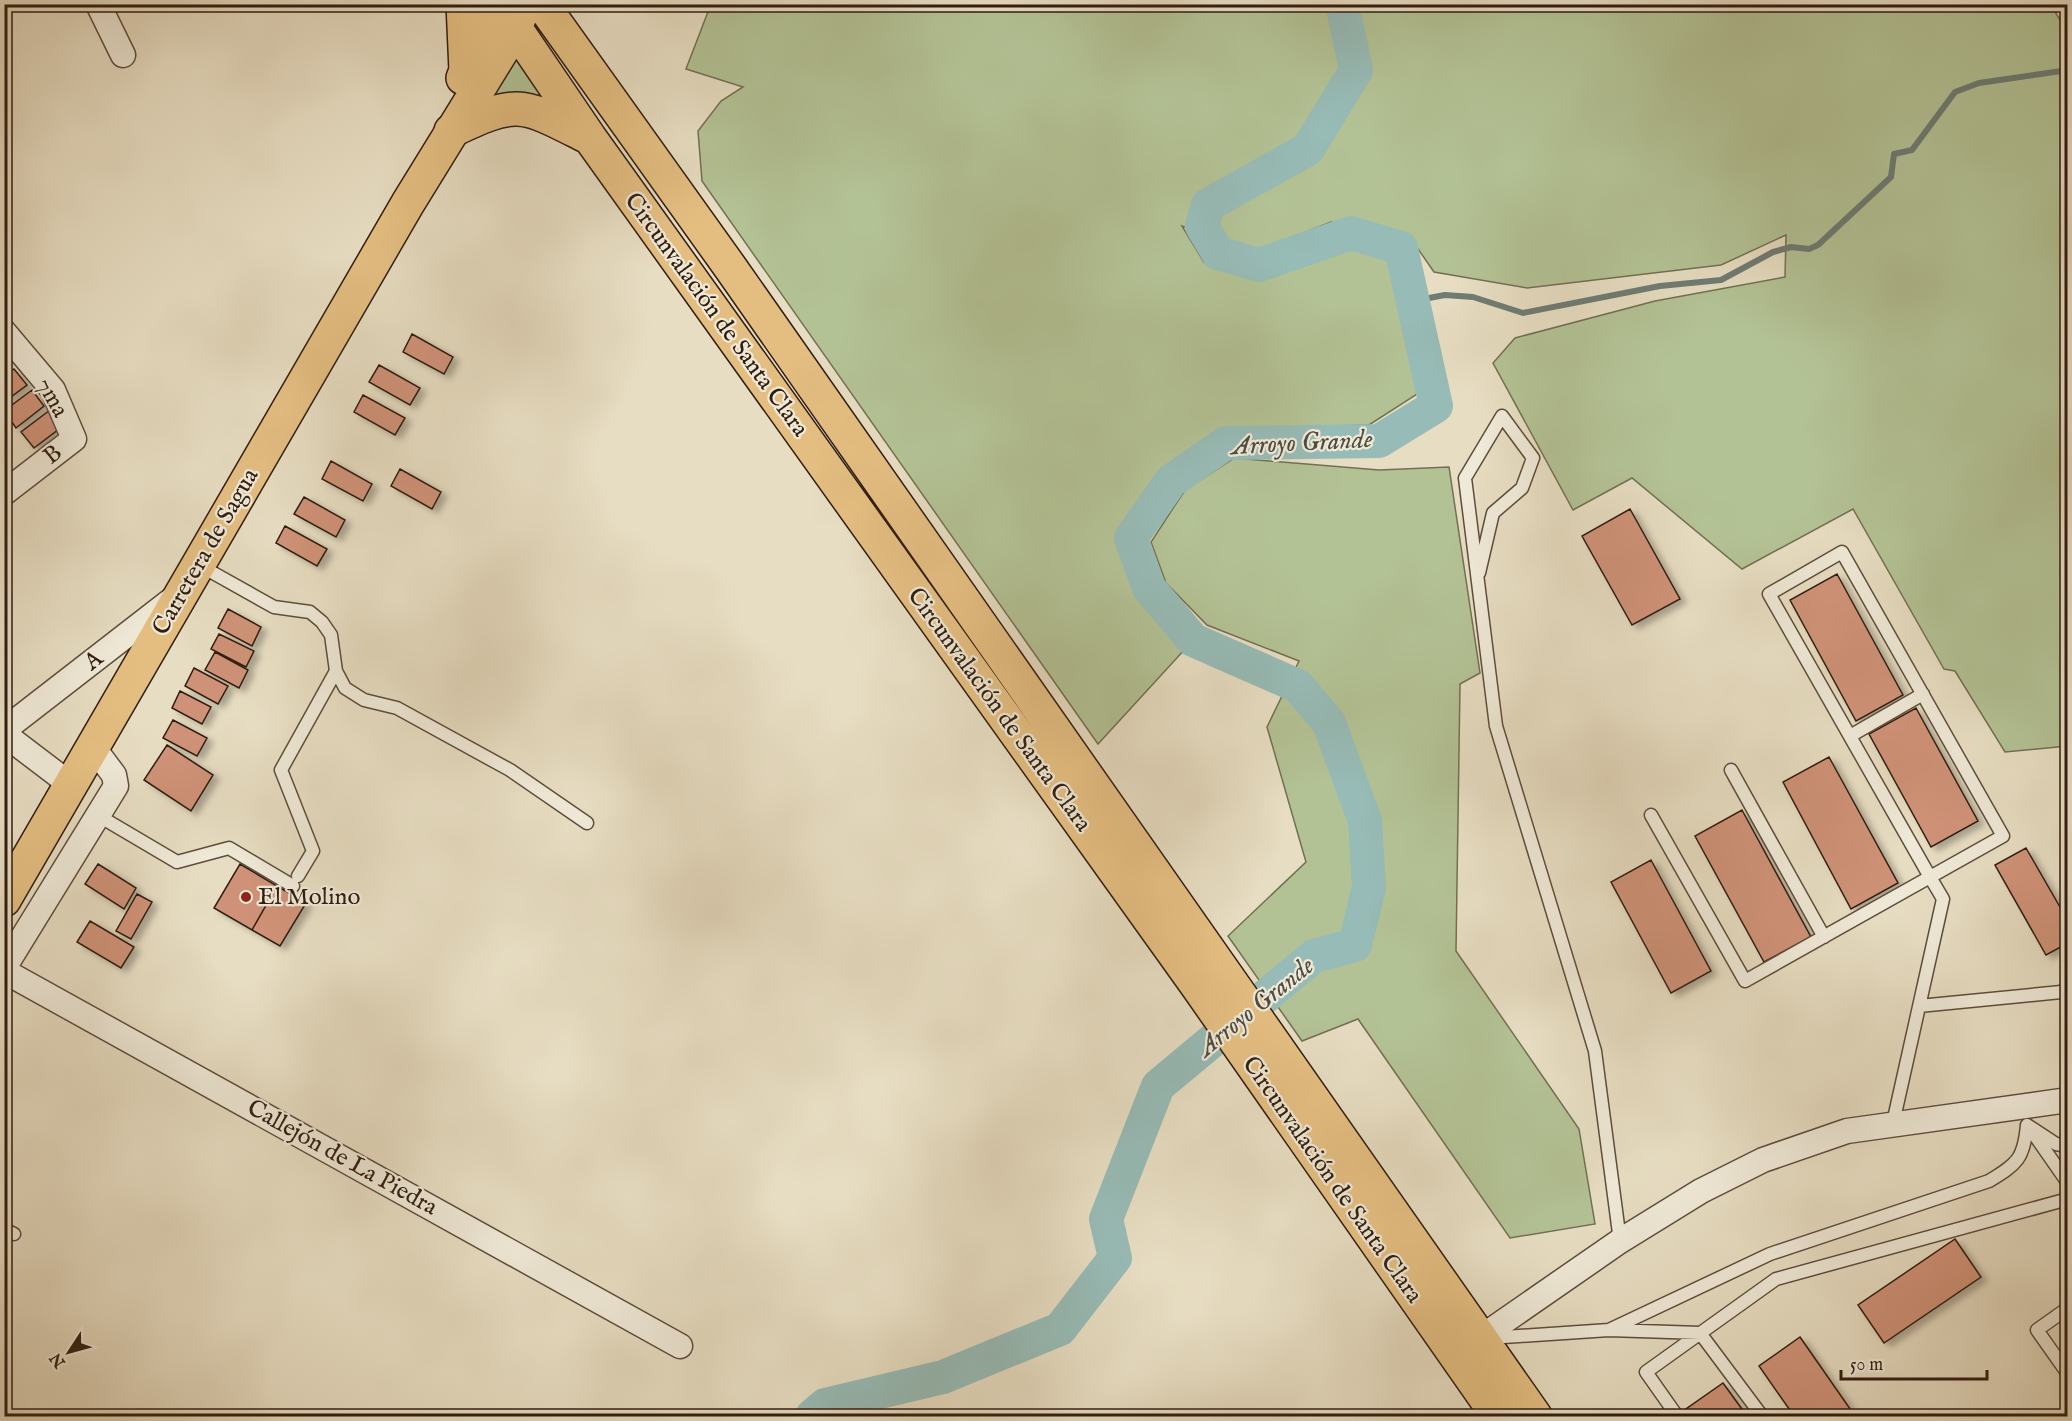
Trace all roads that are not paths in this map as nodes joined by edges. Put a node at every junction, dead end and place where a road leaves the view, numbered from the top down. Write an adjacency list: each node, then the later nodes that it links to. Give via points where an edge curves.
1 (98, 4): 5 (street)
2 (463, 4): 6 (main road)
3 (509, 10): 6 (main road, Carretera de Sagua); 7 (main road, Carretera de Sagua); 8 (main road, Circunvalación de Santa Clara)
4 (551, 11): 29 (main road, Circunvalación de Santa Clara)
5 (123, 55)
6 (466, 72): 9 (main road, Carretera de Sagua)
7 (451, 132): 8 (main road, via 509,107 534,110); 9 (main road, Carretera de Sagua)
8 (590, 138): 29 (main road, Circunvalación de Santa Clara)
9 (408, 203): 14 (main road, Carretera de Sagua)
10 (4, 332): 11 (street, 7ma, via 53,390)
11 (74, 439): 12 (street, B)
12 (4, 493)
13 (1479, 573): 13 (lane, via 1465,478 1502,416 1533,458 1522,488 1493,513); 38 (lane, via 1496,726 1595,1051)
14 (191, 578): 15 (lane, via 274,607 310,612 332,635); 17 (street, A); 19 (main road, Carretera de Sagua)
15 (336, 671): 23 (lane, via 281,770 313,851 296,881 229,848 177,862); 24 (lane, via 345,688 364,700 397,708 510,770)
16 (1923, 694): 18 (lane); 18 (lane, via 1842,552 1769,594); 25 (lane, via 2003,836)
17 (4, 732): 21 (street)
18 (1850, 736): 25 (lane)
19 (93, 747): 21 (main road, Carretera de Sagua); 23 (street, via 114,775 116,786)
20 (1731, 770): 27 (lane)
21 (71, 784): 26 (main road, Carretera de Sagua)
22 (1651, 815): 27 (lane, via 1745,981)
23 (99, 816): 28 (street)
24 (587, 823)
25 (1930, 877): 27 (lane); 31 (lane, via 1943,899)
26 (4, 900)
27 (1824, 937)
28 (4, 969): 42 (street, Callejón de La Piedra)
29 (1209, 976): 43 (main road, Circunvalación de Santa Clara)
30 (2067, 987): 31 (lane, via 2061,992)
31 (1919, 1006): 34 (lane)
32 (2067, 1100): 33 (street)
33 (2021, 1116): 34 (street); 35 (lane, via 2056,1144); 36 (lane); 40 (lane, via 2025,1144 2016,1164 1989,1181 1770,1254)
34 (1893, 1123): 38 (street, via 1847,1131 1763,1160 1701,1191)
35 (2067, 1146)
36 (2067, 1183)
37 (2067, 1199): 41 (lane, via 1776,1279)
38 (1620, 1241): 43 (street)
39 (2067, 1308): 44 (lane, via 2037,1330)
40 (1609, 1330): 41 (lane); 43 (lane)
41 (1700, 1333): 47 (lane, via 1646,1372); 48 (lane)
42 (680, 1346)
43 (1467, 1347): 45 (main road, Circunvalación de Santa Clara); 46 (main road, Circunvalación de Santa Clara)
44 (2067, 1374)
45 (1498, 1416)
46 (1535, 1416)
47 (1677, 1416)
48 (1762, 1416)

